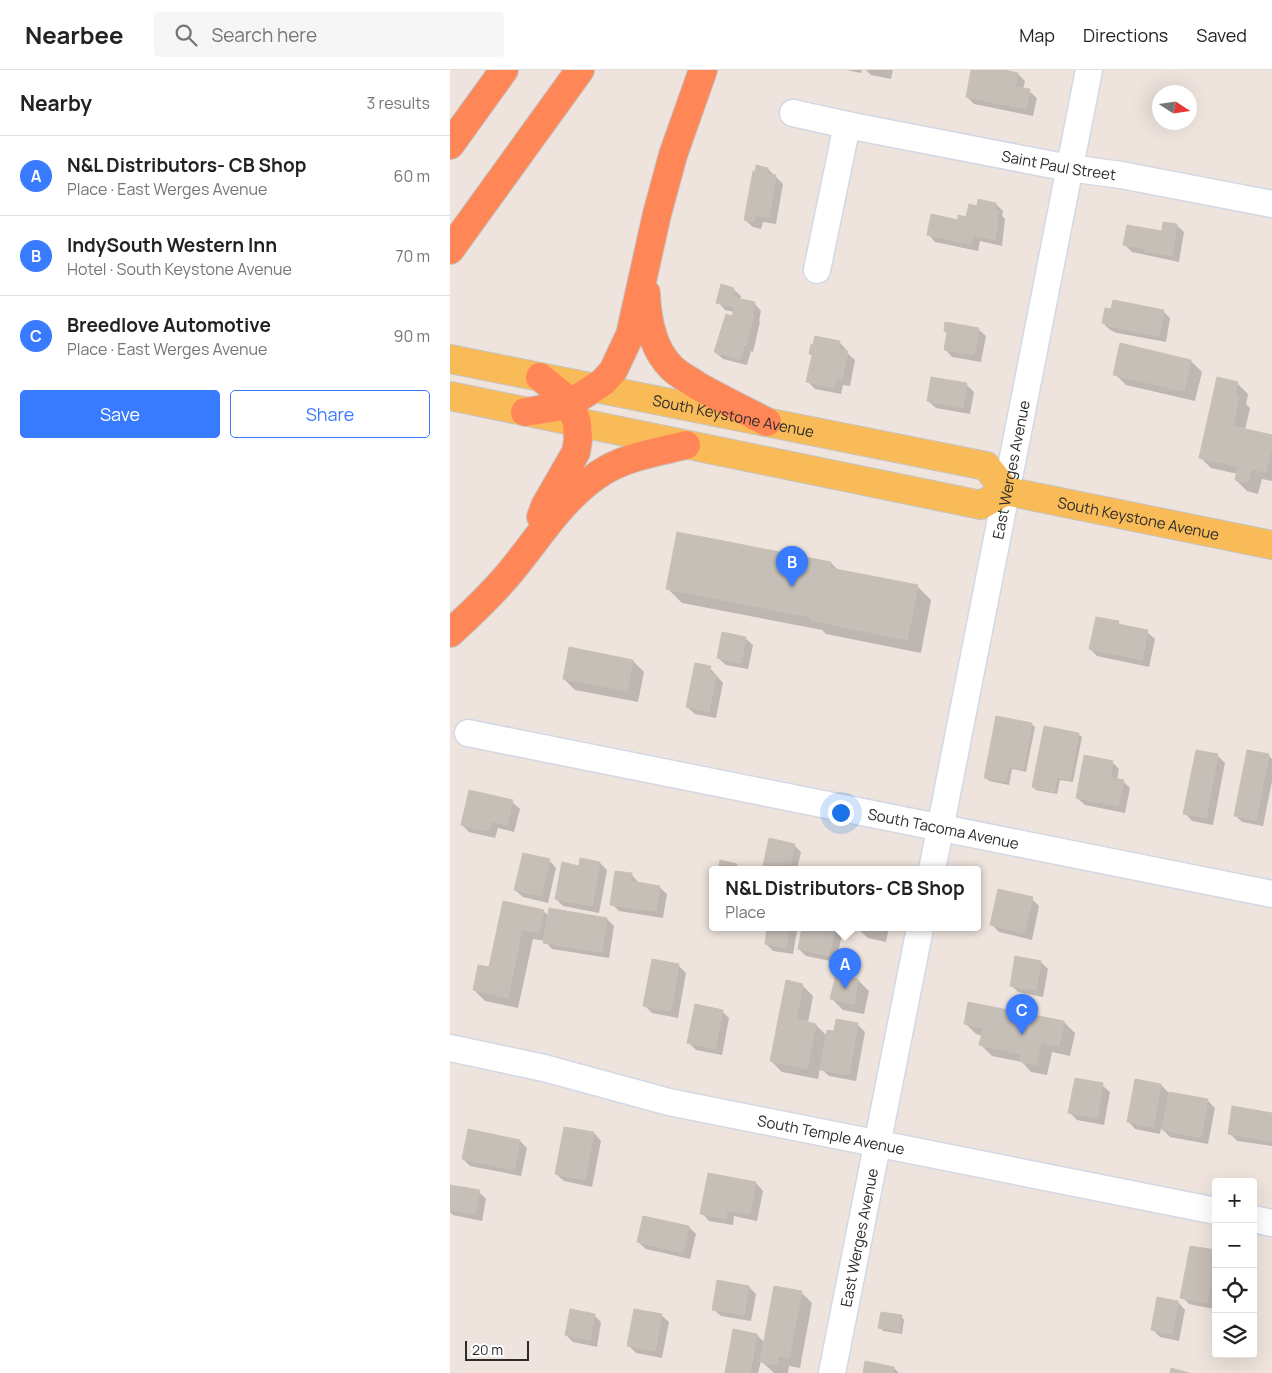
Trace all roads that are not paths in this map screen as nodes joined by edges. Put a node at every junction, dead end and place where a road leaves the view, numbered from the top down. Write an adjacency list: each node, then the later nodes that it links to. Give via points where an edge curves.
1 (504, 70): 7 (highway)
2 (580, 70): 10 (highway)
3 (703, 70): 11 (highway, via 673,155)
4 (1089, 70): 8 (street, East Werges Avenue)
5 (793, 113): 6 (street, Saint Paul Street)
6 (847, 126): 8 (street, Saint Paul Street); 12 (street)
7 (450, 145)
8 (1069, 168): 9 (street, Saint Paul Street); 20 (street, East Werges Avenue)
9 (1272, 204)
10 (450, 250)
11 (646, 270): 15 (highway, via 624,350 614,370); 18 (highway, via 646,310 650,328 654,342 672,368 709,392)
12 (817, 270)
13 (450, 359): 14 (main road, South Keystone Avenue)
14 (540, 377): 15 (main road, South Keystone Avenue); 17 (highway)
15 (594, 388): 17 (highway); 18 (main road, South Keystone Avenue)
16 (450, 396): 17 (main road, via 525,412)
17 (573, 413): 19 (main road); 21 (highway, via 578,440 576,452 545,506)
18 (767, 422): 20 (main road, South Keystone Avenue, via 986,466)
19 (686, 445): 20 (main road, via 981,504); 21 (highway, via 636,457 600,473 564,504)
20 (1006, 491): 22 (main road, South Keystone Avenue); 25 (street, East Werges Avenue)
21 (531, 544): 23 (highway, via 488,597)
22 (1272, 545)
23 (450, 633)
24 (468, 733): 25 (street, South Tacoma Avenue)
25 (941, 828): 26 (street, East Werges Avenue); 27 (street, South Tacoma Avenue)
26 (933, 866)
27 (1272, 894)
28 (919, 931): 30 (street, East Werges Avenue)
29 (450, 1048): 30 (street, South Temple Avenue, via 544,1068 669,1102)
30 (877, 1144): 31 (street, South Temple Avenue); 34 (street, East Werges Avenue)
31 (1212, 1210)
32 (1257, 1220): 33 (street)
33 (1272, 1222)
34 (832, 1373)

